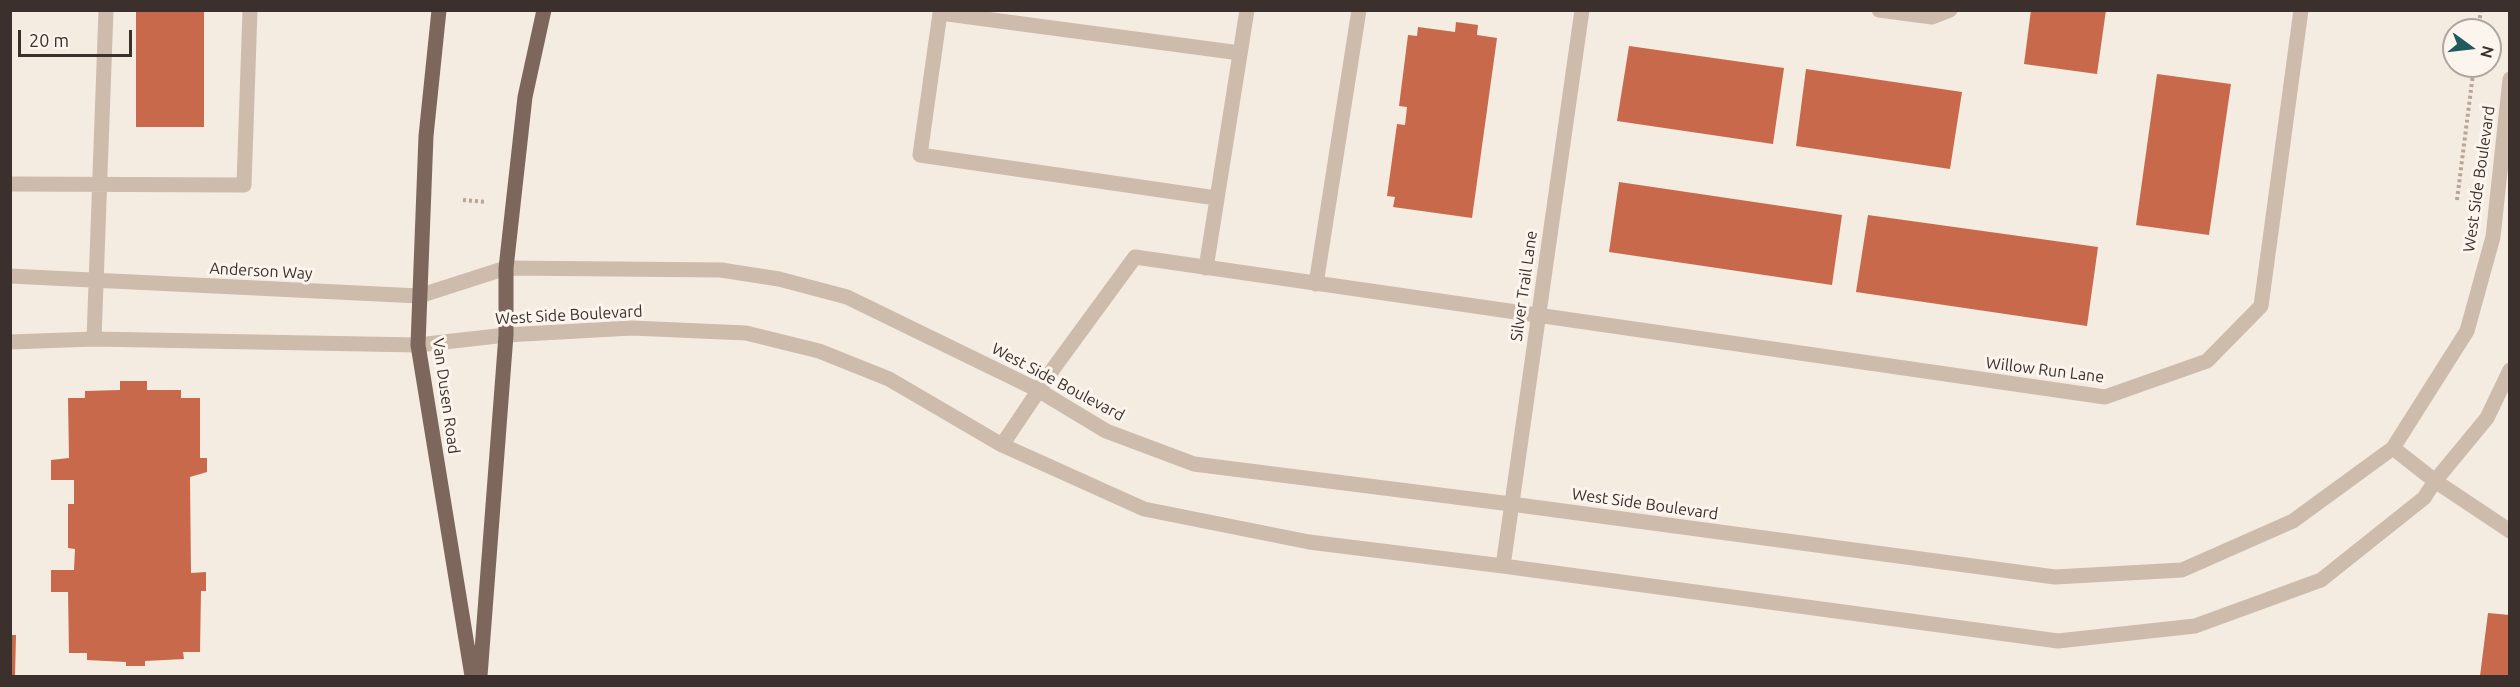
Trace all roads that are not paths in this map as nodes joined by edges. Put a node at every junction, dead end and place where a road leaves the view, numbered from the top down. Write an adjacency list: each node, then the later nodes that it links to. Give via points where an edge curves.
1 (106, 10): 15 (street)
2 (250, 10): 15 (street, via 244,185)
3 (439, 10): 22 (main road, Van Dusen Road, via 426,136)
4 (544, 10): 17 (main road, via 525,97)
5 (1246, 10): 12 (street)
6 (1359, 10): 21 (street)
7 (1582, 10): 23 (street, Silver Trail Lane)
8 (1879, 10): 9 (street, via 1932,17)
9 (1950, 10)
10 (2301, 10): 23 (street, Willow Run Lane, via 2261,306 2207,361 2105,397)
11 (941, 12): 12 (street); 16 (street, via 920,155)
12 (1240, 53): 16 (street)
13 (2510, 79): 31 (street, West Side Boulevard, via 2493,237 2467,331)
14 (10, 184): 15 (street)
15 (100, 184): 20 (street)
16 (1216, 198): 18 (street)
17 (506, 268): 22 (street, Anderson Way); 24 (main road); 29 (street, West Side Boulevard, via 721,270 779,279 847,297)
18 (1206, 268): 21 (street, Willow Run Lane); 29 (street, Willow Run Lane, via 1135,257)
19 (10, 276): 20 (street, Anderson Way)
20 (96, 281): 22 (street, Anderson Way); 25 (street)
21 (1316, 284): 23 (street, Willow Run Lane)
22 (419, 296): 27 (main road, Van Dusen Road)
23 (1538, 316): 33 (street, Silver Trail Lane)
24 (506, 335): 27 (street, West Side Boulevard); 30 (street, West Side Boulevard, via 632,328 746,333 819,351 889,379); 37 (main road)
25 (94, 339): 26 (street); 27 (street)
26 (10, 342)
27 (418, 345): 36 (main road, Van Dusen Road)
28 (2510, 370): 32 (street, West Side Boulevard, via 2487,418)
29 (1038, 390): 30 (street); 33 (street, West Side Boulevard, via 1106,431 1194,464)
30 (1002, 445): 35 (street, West Side Boulevard, via 1144,509 1309,542)
31 (2393, 448): 32 (street); 33 (street, West Side Boulevard, via 2293,521 2182,570 2055,577)
32 (2435, 481): 34 (street); 35 (street, West Side Boulevard, via 2424,498 2321,580 2195,626 2058,641)
33 (1511, 504): 35 (street, Silver Trail Lane)
34 (2510, 531)
35 (1503, 566)
36 (472, 676)
37 (480, 676)

